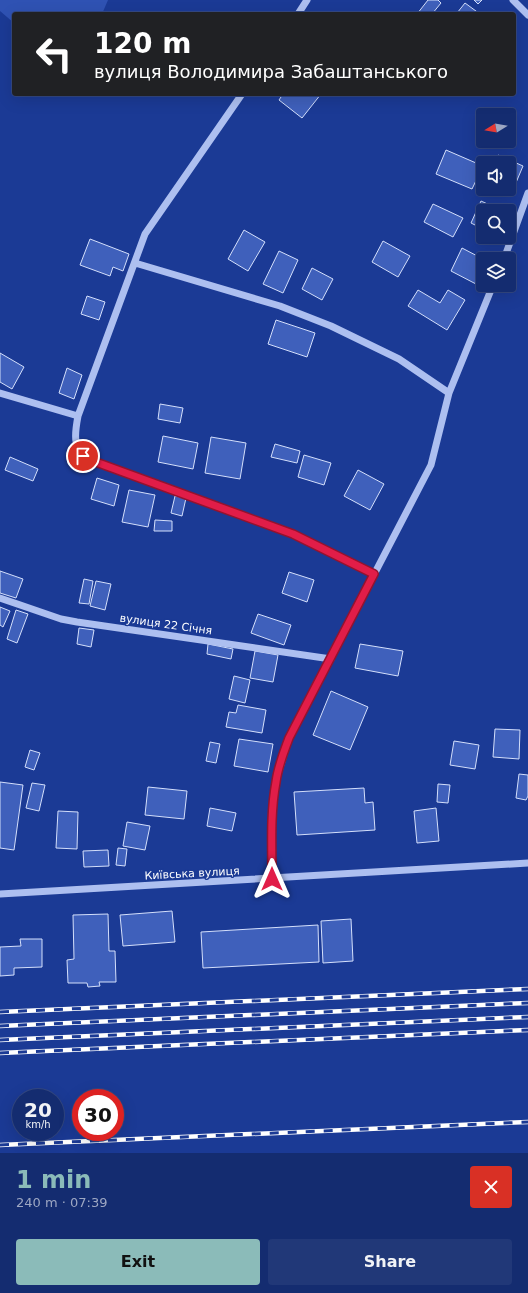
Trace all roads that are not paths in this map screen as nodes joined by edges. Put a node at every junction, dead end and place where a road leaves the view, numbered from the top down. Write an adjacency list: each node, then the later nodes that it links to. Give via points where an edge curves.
1 (307, 0): 3 (street)
2 (513, 0): 4 (street)
3 (299, 12)
4 (528, 15)
5 (241, 96): 8 (street, via 145,234)
6 (528, 193): 7 (street)
7 (507, 252)
8 (135, 263): 11 (street, via 280,306 331,326 399,360); 12 (street)
9 (490, 292): 11 (street)
10 (0, 393): 12 (street)
11 (449, 393): 13 (street, via 431,465)
12 (78, 416): 13 (street, via 75,434 77,446 83,456 293,534)
13 (374, 574): 15 (street)
14 (0, 598): 15 (street, вулиця 22 Січня, via 77,622)
15 (331, 659): 17 (street, via 289,738 281,760 272,814)
16 (528, 863): 17 (street, Київська вулиця)
17 (272, 879): 18 (street, Київська вулиця)
18 (0, 894)

